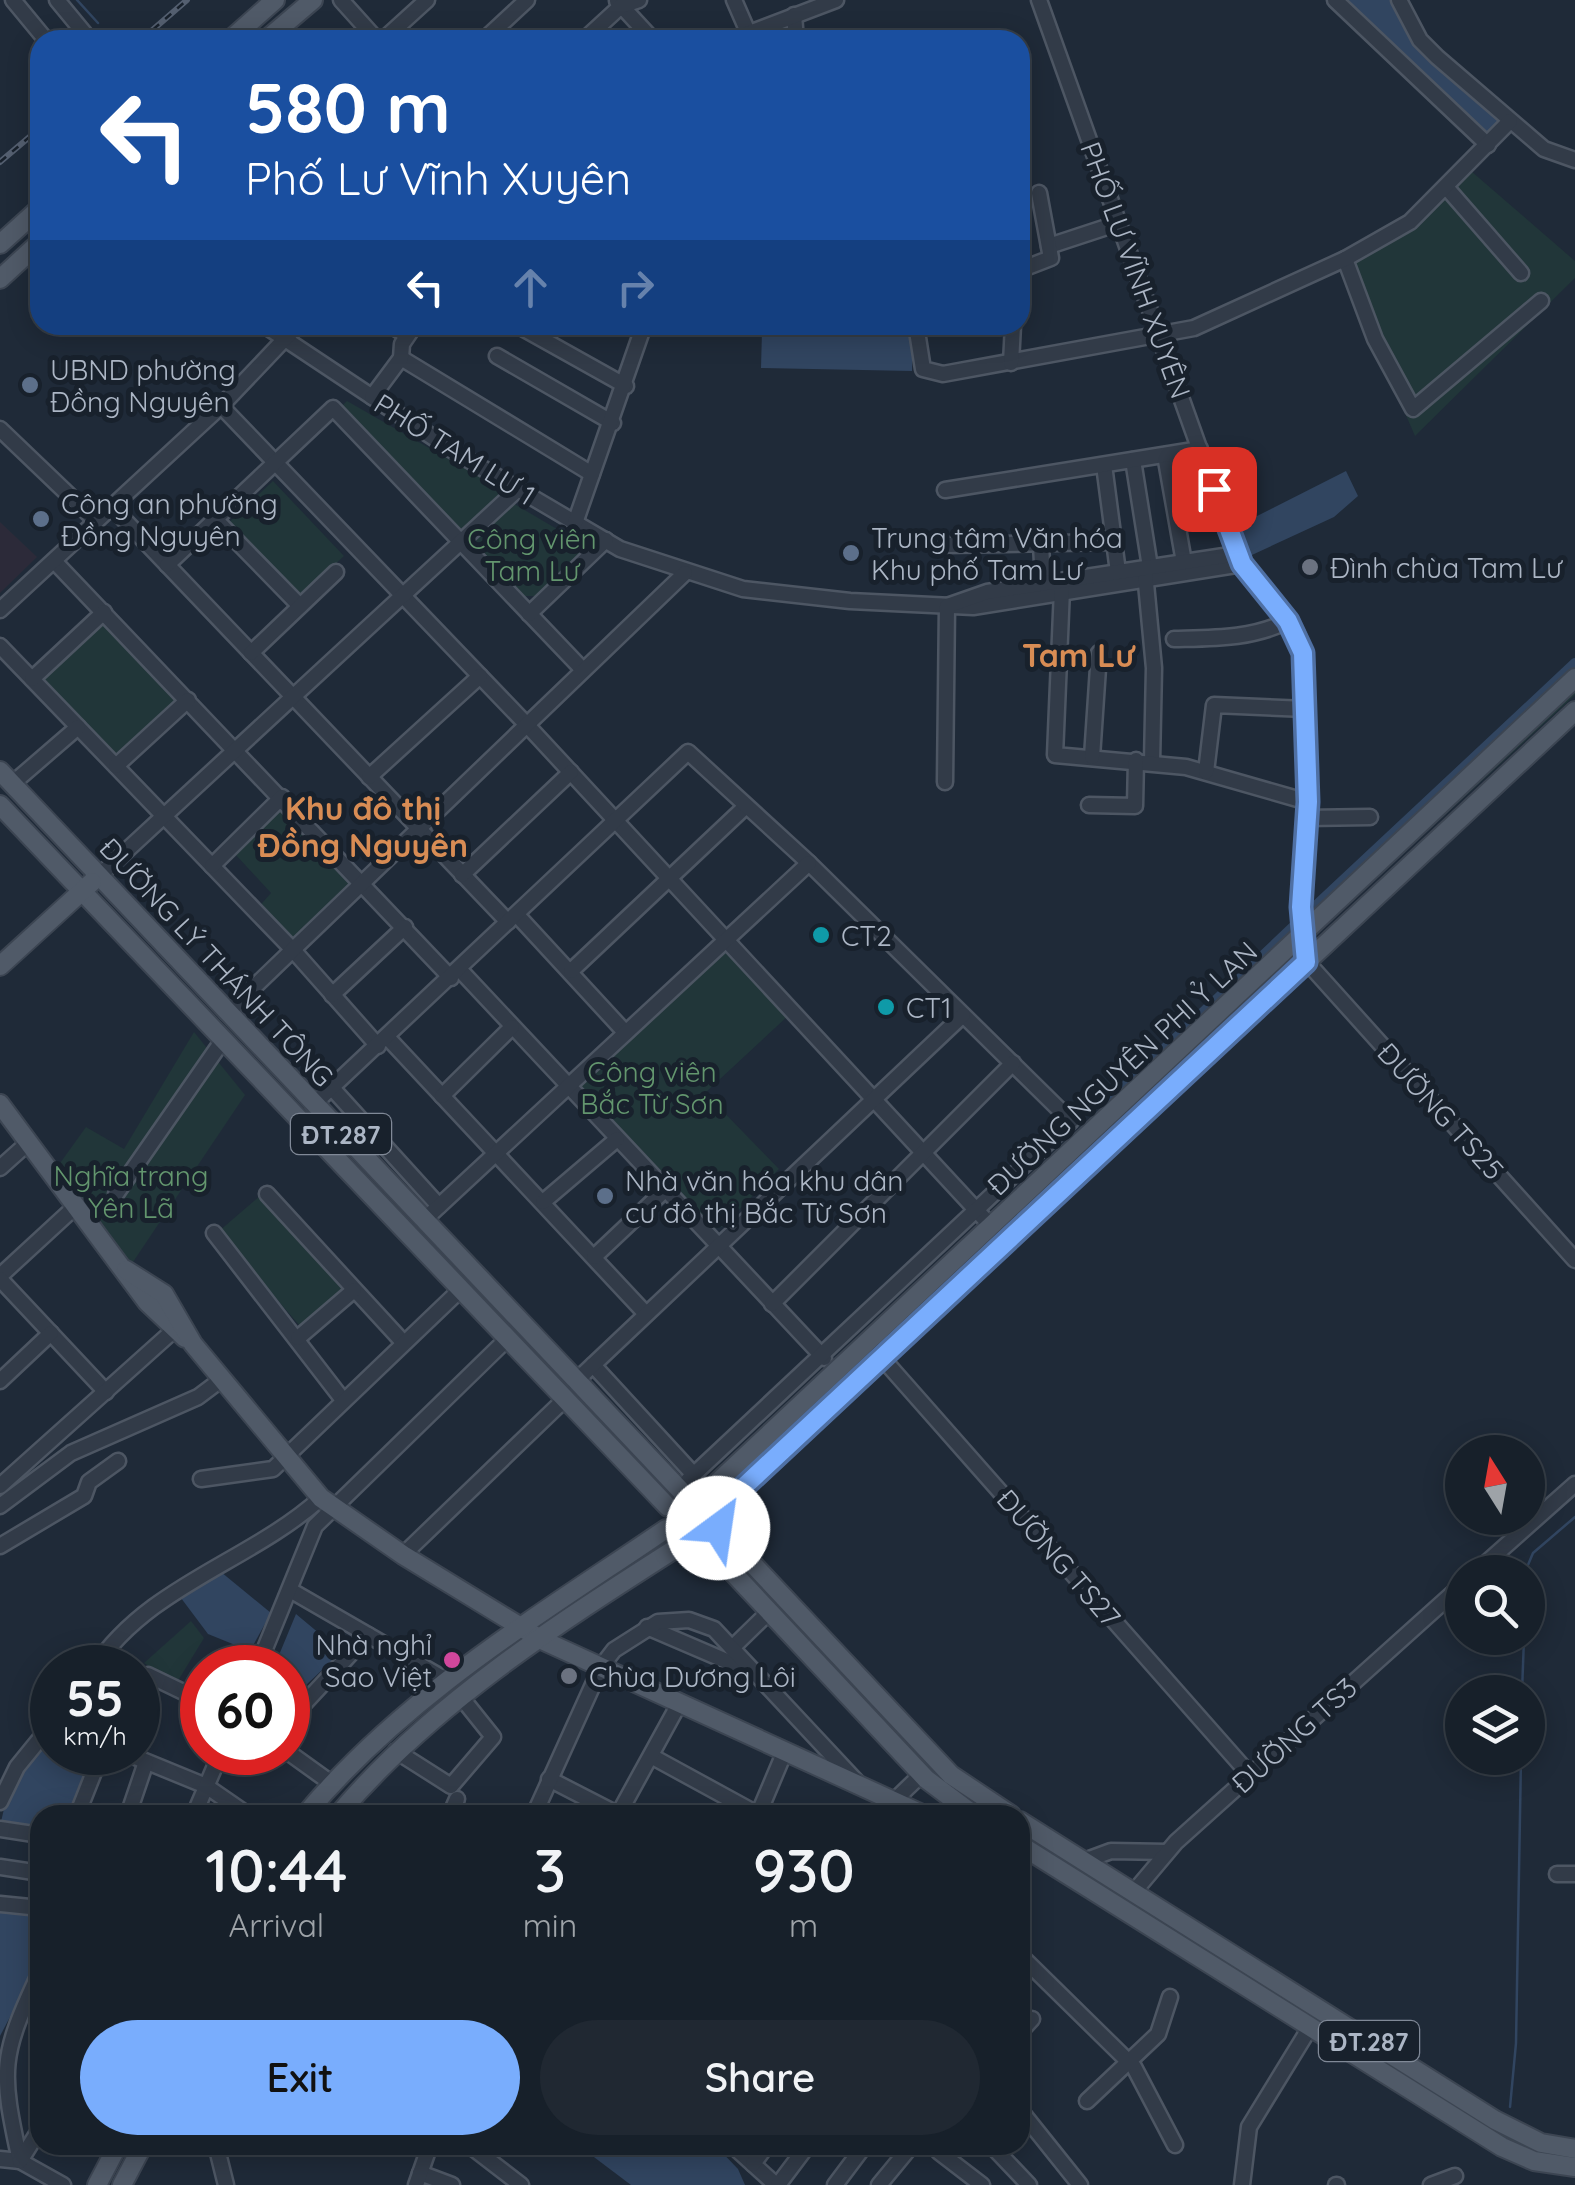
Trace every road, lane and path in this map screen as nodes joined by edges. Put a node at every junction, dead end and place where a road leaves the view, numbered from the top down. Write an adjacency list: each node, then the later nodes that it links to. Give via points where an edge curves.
1 (13, 0): 16 (street)
2 (58, 0): 17 (street)
3 (275, 0): 18 (main road)
4 (313, 0): 19 (main road)
5 (340, 0): 20 (street)
6 (427, 0): 21 (street)
7 (528, 0): 22 (street)
8 (639, 0): 14 (street)
9 (734, 0): 25 (street)
10 (836, 0): 15 (street)
11 (1039, 0): 34 (street, PHỐ LƯ VĨNH XUYÊN)
12 (1335, 0): 29 (street)
13 (1399, 0): 28 (street, via 1420,40)
14 (619, 3): 23 (street); 24 (street)
15 (794, 15): 26 (street); 27 (street)
16 (38, 30)
17 (82, 30)
18 (241, 30)
19 (278, 30)
20 (370, 30)
21 (392, 30)
22 (500, 30)
23 (593, 30)
24 (644, 30)
25 (747, 30)
26 (764, 30)
27 (795, 30)
28 (1510, 121): 29 (street); 30 (street, via 1544,148)
29 (1491, 142): 31 (street)
30 (1575, 160)
31 (1446, 187): 38 (street, via 1410,222); 40 (street)
32 (1039, 193): 36 (street)
33 (30, 217): 35 (main road)
34 (1119, 223): 36 (street); 50 (street, PHỐ LƯ VĨNH XUYÊN)
35 (0, 244)
36 (1049, 246): 39 (street, via 1051,258)
37 (30, 251): 41 (main road)
38 (1345, 259): 42 (street, via 1375,339 1413,409); 50 (street, via 1194,328)
39 (1030, 266)
40 (1520, 272)
41 (0, 279)
42 (1541, 301)
43 (278, 335): 51 (street, PHỐ TAM LƯ 1)
44 (290, 335): 51 (street)
45 (409, 335): 53 (street)
46 (535, 335): 55 (street)
47 (641, 335): 55 (street)
48 (918, 335): 54 (street, via 926,371)
49 (1013, 335): 54 (street)
50 (1160, 336): 54 (street); 60 (street, PHỐ LƯ VĨNH XUYÊN)
51 (286, 341): 56 (street, PHỐ TAM LƯ 1); 57 (street)
52 (497, 356): 58 (street)
53 (402, 358): 56 (street); 65 (street)
54 (1012, 363)
55 (626, 386): 58 (street)
56 (372, 397): 66 (street, PHỐ TAM LƯ 1)
57 (221, 406): 63 (street); 68 (street)
58 (613, 423): 65 (street)
59 (0, 430): 70 (street)
60 (1200, 449): 61 (street); 77 (street, PHỐ LƯ VĨNH XUYÊN)
61 (1165, 455): 62 (street); 79 (street)
62 (1133, 460): 64 (street); 83 (street)
63 (275, 462): 69 (street); 73 (street, via 333,408); 87 (street)
64 (1104, 465): 67 (street); 74 (street)
65 (592, 474): 71 (street)
66 (518, 489): 71 (street, PHỐ TAM LƯ 1); 73 (street)
67 (945, 490)
68 (112, 507): 70 (street); 80 (street)
69 (215, 519): 80 (street); 88 (street)
70 (96, 521): 78 (street)
71 (575, 523): 72 (street, PHỐ TAM LƯ 1)
72 (606, 540): 84 (street, PHỐ TAM LƯ 1); 92 (street)
73 (462, 541): 87 (street); 92 (street)
74 (1114, 542): 75 (street); 82 (street)
75 (1041, 544): 76 (street); 85 (street)
76 (946, 545)
77 (1239, 559): 79 (street, PHỐ TAM LƯ 1); 83 (street, PHỐ TAM LƯ 1); 93 (street, PHỐ LƯ VĨNH XUYÊN)
78 (54, 560): 90 (street); 91 (street)
79 (1184, 562): 83 (street, PHỐ TAM LƯ 1)
80 (167, 565): 97 (street)
81 (336, 572): 88 (street)
82 (1118, 572): 83 (street, PHỐ TAM LƯ 1); 86 (street, PHỐ TAM LƯ 1)
83 (1147, 572): 86 (street, PHỐ TAM LƯ 1); 110 (street, via 1154,668)
84 (684, 573): 89 (street, PHỐ TAM LƯ 1, via 782,595); 98 (street)
85 (1043, 583): 86 (street, PHỐ TAM LƯ 1); 89 (street, PHỐ TAM LƯ 1)
86 (1062, 588): 89 (street, PHỐ TAM LƯ 1); 109 (street, via 1055,755)
87 (403, 596): 99 (street); 102 (street)
88 (300, 606): 97 (street)
89 (947, 606): 116 (street)
90 (0, 610)
91 (104, 612): 101 (street); 103 (street)
92 (529, 614): 98 (street)
93 (1288, 621): 94 (street, via 1228,638); 104 (street, PHỐ LƯ VĨNH XUYÊN, via 1303,653)
94 (1174, 639)
95 (0, 646): 101 (street)
96 (1098, 652): 109 (street)
97 (251, 653): 102 (street)
98 (583, 670): 106 (street)
99 (480, 676): 106 (street); 115 (street)
100 (1575, 678): 135 (main road, ĐƯỜNG NGUYÊN PHI Ỷ LAN)
101 (32, 679): 107 (street)
102 (292, 697): 108 (street); 115 (street)
103 (188, 700): 108 (street); 111 (street)
104 (1306, 709): 113 (street, via 1214,705); 121 (street, PHỐ LƯ VĨNH XUYÊN)
105 (1575, 710): 138 (main road, ĐƯỜNG NGUYÊN PHI Ỷ LAN)
106 (527, 725): 112 (street); 125 (street)
107 (78, 727): 111 (street); 114 (street)
108 (236, 749): 117 (street); 122 (street)
109 (1092, 758): 110 (street)
110 (1144, 761): 113 (street); 119 (street, via 1135,806)
111 (116, 766): 122 (street)
112 (570, 772): 124 (street); 128 (street)
113 (1206, 772): 121 (street)
114 (6, 777): 129 (main road, ĐƯỜNG LÝ THÁNH TÔNG / ĐT.287)
115 (369, 777): 125 (street)
116 (944, 782)
117 (282, 797): 127 (street); 131 (street)
118 (0, 805): 132 (main road, ĐƯỜNG LÝ THÁNH TÔNG / ĐT.287)
119 (1089, 805)
120 (744, 808): 124 (street, via 688,752); 126 (street); 130 (street)
121 (1308, 810): 123 (street); 135 (street, PHỐ LƯ VĨNH XUYÊN)
122 (165, 817): 127 (street); 129 (street)
123 (1370, 817)
124 (616, 821): 130 (street); 133 (street)
125 (417, 828): 128 (street); 131 (street)
126 (809, 863): 136 (street); 144 (street)
127 (212, 866): 137 (street)
128 (462, 874): 133 (street)
129 (99, 876): 132 (main road); 143 (main road, ĐƯỜNG LÝ THÁNH TÔNG / ĐT.287)
130 (670, 880): 136 (street); 140 (street)
131 (364, 882): 134 (street); 137 (street)
132 (84, 890): 139 (main road); 147 (main road, ĐƯỜNG LÝ THÁNH TÔNG / ĐT.287)
133 (513, 918): 140 (street); 141 (street)
134 (405, 927): 141 (street); 142 (street)
135 (1302, 937): 138 (main road); 169 (main road, ĐƯỜNG NGUYÊN PHI Ỷ LAN)
136 (727, 939): 146 (street); 153 (street)
137 (293, 950): 142 (street); 143 (street)
138 (1306, 962): 173 (street, ĐƯỜNG TS25); 190 (main road, ĐƯỜNG NGUYÊN PHI Ỷ LAN)
139 (0, 966)
140 (571, 971): 146 (street)
141 (456, 974): 145 (street); 148 (street)
142 (332, 995): 148 (street)
143 (227, 1013): 155 (main road, ĐƯỜNG LÝ THÁNH TÔNG / ĐT.287)
144 (963, 1015): 149 (street); 153 (street)
145 (512, 1027): 150 (street); 152 (street)
146 (623, 1030): 150 (street)
147 (223, 1040): 162 (street); 177 (main road, ĐƯỜNG LÝ THÁNH TÔNG / ĐT.287)
148 (382, 1042): 151 (street); 152 (street)
149 (1013, 1064): 159 (street); 167 (street, via 1072,1121)
150 (567, 1085): 156 (street); 158 (street)
151 (332, 1088): 155 (street); 166 (street)
152 (442, 1096): 158 (street)
153 (872, 1097): 159 (street); 171 (street)
154 (0, 1104): 157 (main road)
155 (313, 1105): 168 (main road, ĐƯỜNG LÝ THÁNH TÔNG / ĐT.287)
156 (616, 1139): 161 (street); 164 (street)
157 (28, 1142): 160 (street); 165 (main road)
158 (496, 1153): 164 (street); 166 (street)
159 (924, 1154): 167 (street); 179 (street)
160 (0, 1168)
161 (667, 1188): 171 (street); 172 (street)
162 (116, 1194)
163 (267, 1194): 176 (street)
164 (543, 1202): 172 (street)
165 (76, 1206): 174 (main road); 175 (street)
166 (438, 1206): 168 (street)
167 (978, 1212): 169 (street); 189 (street)
168 (423, 1221): 178 (main road, ĐƯỜNG LÝ THÁNH TÔNG / ĐT.287)
169 (992, 1227): 187 (main road, ĐƯỜNG NGUYÊN PHI Ỷ LAN)
170 (214, 1233): 184 (street)
171 (718, 1245): 179 (street); 181 (street)
172 (594, 1257): 181 (street)
173 (1575, 1260)
174 (126, 1270): 182 (main road); 188 (main road, via 164,1294)
175 (0, 1278): 183 (street)
176 (354, 1290): 184 (street); 186 (street)
177 (459, 1290): 180 (main road, ĐƯỜNG LÝ THÁNH TÔNG / ĐT.287); 186 (street)
178 (496, 1298): 180 (main road); 194 (main road, ĐƯỜNG LÝ THÁNH TÔNG / ĐT.287)
179 (772, 1304): 189 (street)
180 (480, 1313): 185 (main road, ĐƯỜNG LÝ THÁNH TÔNG / ĐT.287)
181 (646, 1314): 191 (street)
182 (174, 1330): 188 (main road); 195 (street)
183 (51, 1333): 193 (street); 195 (street)
184 (298, 1338): 196 (street)
185 (506, 1340): 197 (main road, ĐƯỜNG LÝ THÁNH TÔNG / ĐT.287); 211 (street)
186 (402, 1341): 196 (street)
187 (868, 1342): 190 (street, ĐƯỜNG TS27); 207 (main road, ĐƯỜNG NGUYÊN PHI Ỷ LAN)
188 (194, 1344): 192 (main road)
189 (824, 1358): 202 (street)
190 (884, 1360): 212 (main road, ĐƯỜNG NGUYÊN PHI Ỷ LAN); 246 (street, ĐƯỜNG TS27)
191 (593, 1365): 194 (street); 202 (street)
192 (222, 1379): 199 (street); 200 (main road)
193 (0, 1382)
194 (575, 1382): 206 (main road, ĐƯỜNG LÝ THÁNH TÔNG / ĐT.287)
195 (106, 1392): 198 (street)
196 (343, 1400): 200 (street)
197 (565, 1400): 210 (main road, ĐƯỜNG LÝ THÁNH TÔNG / ĐT.287); 217 (street)
198 (92, 1405): 199 (street); 205 (street)
199 (105, 1436): 209 (street)
200 (284, 1456): 203 (street, via 268,1472); 208 (main road)
201 (118, 1461): 215 (street, via 89,1482 84,1496)
202 (694, 1475): 206 (street)
203 (201, 1479)
204 (1575, 1484): 218 (street)
205 (0, 1486)
206 (684, 1494): 207 (main road); 210 (main road)
207 (704, 1495): 212 (main road)
208 (321, 1498): 211 (main road); 226 (street, via 154,1604)
209 (0, 1506)
210 (668, 1507): 213 (main road)
211 (337, 1509): 217 (main road); 219 (street, via 315,1526)
212 (718, 1520): 214 (main road); 268 (main road, via 950,1775)
213 (666, 1529): 216 (main road); 223 (main road)
214 (706, 1544): 216 (main road); 221 (main road)
215 (0, 1546)
216 (680, 1546): 225 (main road)
217 (404, 1555): 223 (main road)
218 (1495, 1555)
219 (290, 1590): 224 (street); 227 (street)
220 (1445, 1600): 246 (street, ĐƯỜNG TS3)
221 (770, 1611): 228 (street); 242 (main road)
222 (647, 1626): 228 (street, via 697,1622); 229 (street); 230 (street)
223 (521, 1629): 225 (main road); 231 (main road)
224 (368, 1635): 231 (street); 232 (street)
225 (542, 1640): 229 (main road); 233 (main road)
226 (112, 1645)
227 (267, 1645)
228 (732, 1648): 230 (street)
229 (601, 1667): 234 (main road); 247 (street)
230 (757, 1674): 235 (street)
231 (446, 1680): 248 (main road, via 383,1730)
232 (310, 1697)
233 (461, 1697): 237 (main road); 237 (street, via 493,1737 450,1786)
234 (680, 1702): 238 (main road); 239 (street)
235 (817, 1736): 238 (street); 249 (street)
236 (30, 1750): 252 (street)
237 (396, 1751): 258 (main road)
238 (791, 1754): 249 (main road); 264 (street)
239 (651, 1756): 262 (street); 263 (street)
240 (160, 1768): 250 (street)
241 (310, 1768): 248 (street)
242 (922, 1774): 266 (street); 267 (main road)
243 (93, 1775): 253 (street)
244 (142, 1775): 254 (street)
245 (211, 1775): 250 (street)
246 (1250, 1775): 273 (street, ĐƯỜNG TS3)
247 (549, 1779): 260 (street); 261 (street)
248 (332, 1783): 257 (main road)
249 (858, 1784): 265 (main road)
250 (206, 1786): 255 (street); 256 (street)
251 (457, 1799): 259 (street)
252 (0, 1802)
253 (81, 1805)
254 (131, 1805)
255 (198, 1805)
256 (234, 1805)
257 (313, 1805)
258 (347, 1805)
259 (454, 1805)
260 (538, 1805)
261 (599, 1805)
262 (624, 1805)
263 (740, 1805)
264 (763, 1805)
265 (888, 1805)
266 (895, 1805)
267 (961, 1805)
268 (996, 1805)
269 (1030, 1827): 275 (main road, ĐT.287)
270 (0, 1829): 271 (street)
271 (30, 1834)
272 (1030, 1851): 276 (main road, ĐT.287)
273 (1167, 1852): 275 (street, via 1111,1851); 281 (street, ĐƯỜNG TS3)
274 (1030, 1859): 276 (main road)
275 (1084, 1861): 281 (main road, ĐT.287)
276 (1055, 1866): 281 (main road, ĐT.287)
277 (0, 1868): 278 (street)
278 (30, 1872)
279 (1558, 1874): 280 (street)
280 (1575, 1874)
281 (1128, 1901): 287 (main road, ĐT.287); 289 (main road, ĐT.287)
282 (0, 1904): 283 (street)
283 (30, 1907)
284 (1030, 1965): 288 (street)
285 (30, 1992): 308 (street, via 4,2043 4,2088)
286 (1170, 1997): 288 (street, via 1158,2034)
287 (1309, 2029): 289 (main road, ĐT.287); 326 (street, via 1249,2127)
288 (1130, 2063): 290 (street); 293 (street)
289 (1417, 2082): 294 (main road, ĐT.287, via 1528,2138); 310 (main road, ĐT.287, via 1517,2155)
290 (1087, 2101)
291 (1030, 2122): 325 (street)
292 (30, 2145): 308 (street)
293 (1175, 2145)
294 (1575, 2149)
295 (113, 2155): 315 (main road)
296 (138, 2155): 316 (main road)
297 (218, 2155): 317 (street)
298 (426, 2155): 312 (street)
299 (482, 2155): 319 (street)
300 (743, 2155): 309 (street)
301 (760, 2155): 309 (street)
302 (800, 2155): 320 (street)
303 (858, 2155): 321 (street)
304 (904, 2155): 322 (street)
305 (943, 2155): 323 (street)
306 (1000, 2155): 324 (street)
307 (0, 2159): 308 (street)
308 (20, 2161): 314 (street)
309 (753, 2164): 320 (street)
310 (1575, 2167)
311 (1455, 2176): 313 (street)
312 (418, 2179): 318 (street)
313 (1437, 2184)
314 (63, 2185)
315 (97, 2185)
316 (122, 2185)
317 (226, 2185)
318 (452, 2185)
319 (521, 2185)
320 (777, 2185)
321 (835, 2185)
322 (879, 2185)
323 (982, 2185)
324 (1029, 2185)
325 (1080, 2185)
326 (1242, 2185)

